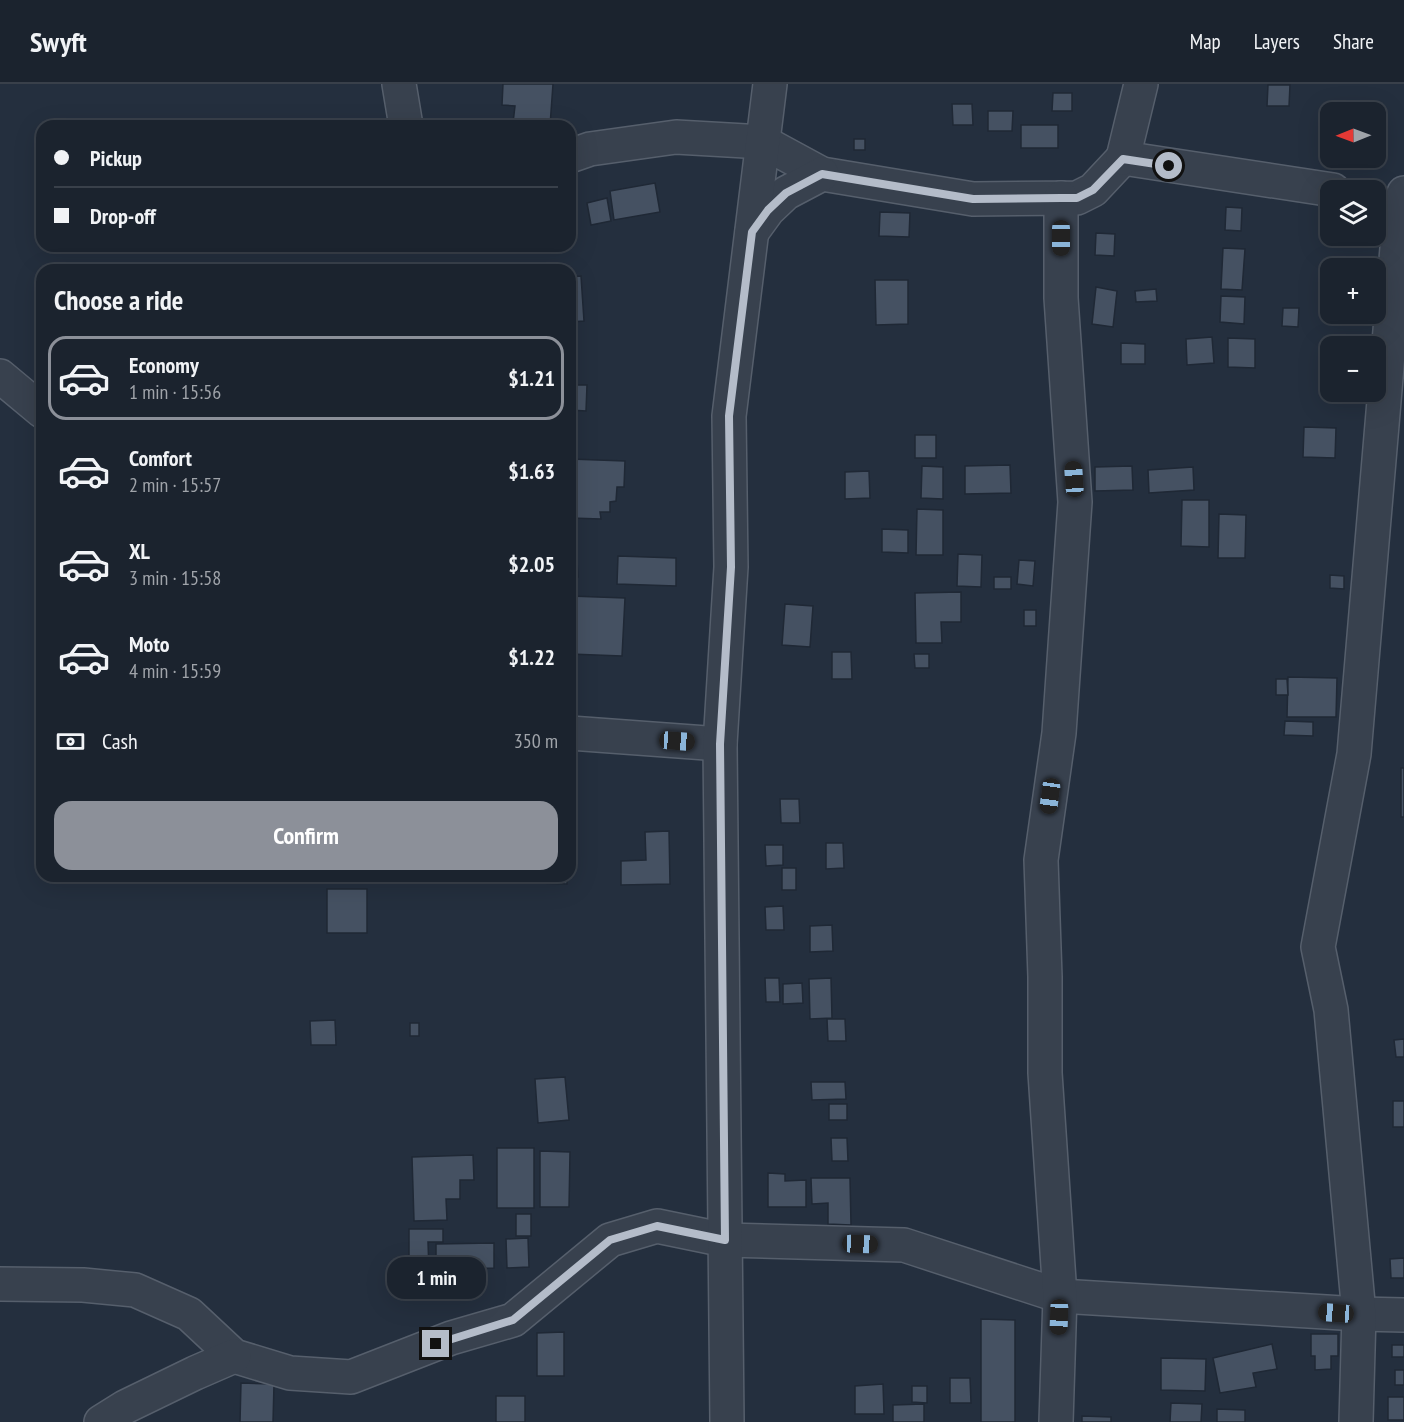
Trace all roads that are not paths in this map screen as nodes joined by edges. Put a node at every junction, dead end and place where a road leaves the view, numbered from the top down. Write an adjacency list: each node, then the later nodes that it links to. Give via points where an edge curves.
1 (399, 84): 4 (street)
2 (770, 84): 5 (street)
3 (1141, 84): 7 (street)
4 (405, 120)
5 (763, 142): 6 (street, via 676,137); 8 (street); 12 (street)
6 (576, 154)
7 (1123, 159): 9 (street); 11 (street, via 1093,190 1077,198)
8 (822, 174): 11 (street, via 973,199); 12 (street, via 786,193)
9 (1320, 188)
10 (1394, 197): 20 (street, via 1354,754 1318,947 1331,1010)
11 (1061, 198): 19 (street, via 1061,298 1075,502 1059,733 1041,860 1045,1073)
12 (752, 232): 16 (street, via 729,416 731,567)
13 (0, 376): 14 (street)
14 (36, 406)
15 (576, 733): 16 (street)
16 (720, 744): 17 (street)
17 (725, 1240): 19 (street, via 904,1245); 22 (street, via 657,1226 610,1240 513,1320 452,1338 351,1377 290,1372); 24 (street)
18 (0, 1284): 22 (street, via 135,1290 189,1314)
19 (1060, 1296): 20 (street); 25 (street)
20 (1359, 1314): 21 (street); 26 (street)
21 (1404, 1315)
22 (234, 1356): 23 (street)
23 (101, 1422)
24 (727, 1422)
25 (1056, 1422)
26 (1356, 1422)

